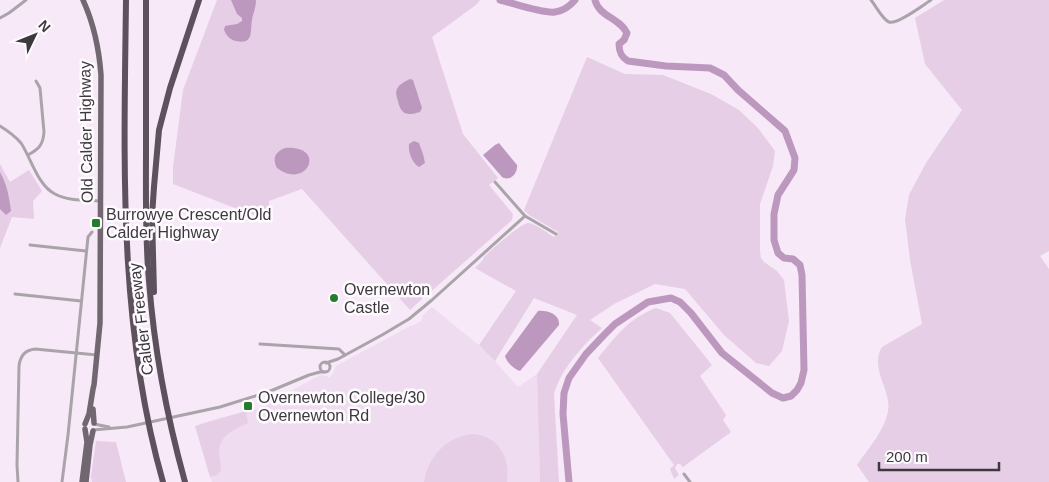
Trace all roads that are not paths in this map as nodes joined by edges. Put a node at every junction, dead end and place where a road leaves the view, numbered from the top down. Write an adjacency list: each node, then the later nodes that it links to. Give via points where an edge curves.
1 (26, 0): 8 (street)
2 (83, 0): 13 (main road, Old Calder Highway, via 96,36 100,67)
3 (125, 0): 40 (highway, Calder Freeway, via 129,285 140,377)
4 (146, 0): 28 (highway, Calder Freeway, via 146,235)
5 (199, 0): 28 (highway, via 167,96 157,147 152,241)
6 (872, 0): 7 (street, via 884,18 892,22)
7 (931, 0)
8 (0, 18)
9 (36, 81): 11 (street, via 40,88 44,138 39,148)
10 (0, 126): 11 (street, via 20,142)
11 (28, 155): 13 (street, via 51,192 64,197)
12 (495, 182): 14 (street)
13 (101, 201): 23 (main road, Old Calder Highway)
14 (525, 216): 16 (street); 24 (street, via 412,316)
15 (92, 232): 18 (street)
16 (556, 234)
17 (30, 245): 18 (street)
18 (86, 251): 20 (street)
19 (15, 294): 20 (street)
20 (82, 301): 22 (street)
21 (260, 344): 24 (street, via 340,349)
22 (76, 353): 23 (street); 36 (street, via 31,350 20,359); 37 (street)
23 (97, 355): 31 (main road, Old Calder Highway)
24 (342, 357): 25 (street); 27 (street)
25 (326, 362): 26 (street); 27 (street)
26 (320, 366): 29 (street); 30 (street)
27 (330, 368): 29 (street)
28 (160, 370): 41 (highway, Calder Freeway)
29 (324, 372): 30 (street)
30 (309, 375): 34 (street, via 248,400)
31 (94, 385): 32 (main road, Old Calder Highway); 33 (main road, Old Calder Highway)
32 (85, 427): 33 (main road, via 89,432); 33 (main road, via 89,421); 38 (main road, Old Calder Highway, via 87,442)
33 (94, 427): 34 (street); 34 (street); 39 (main road, Old Calder Highway)
34 (115, 428)
35 (684, 474): 42 (street)
36 (18, 482)
37 (62, 482)
38 (82, 482)
39 (86, 482)
40 (163, 482)
41 (185, 482)
42 (690, 482)

